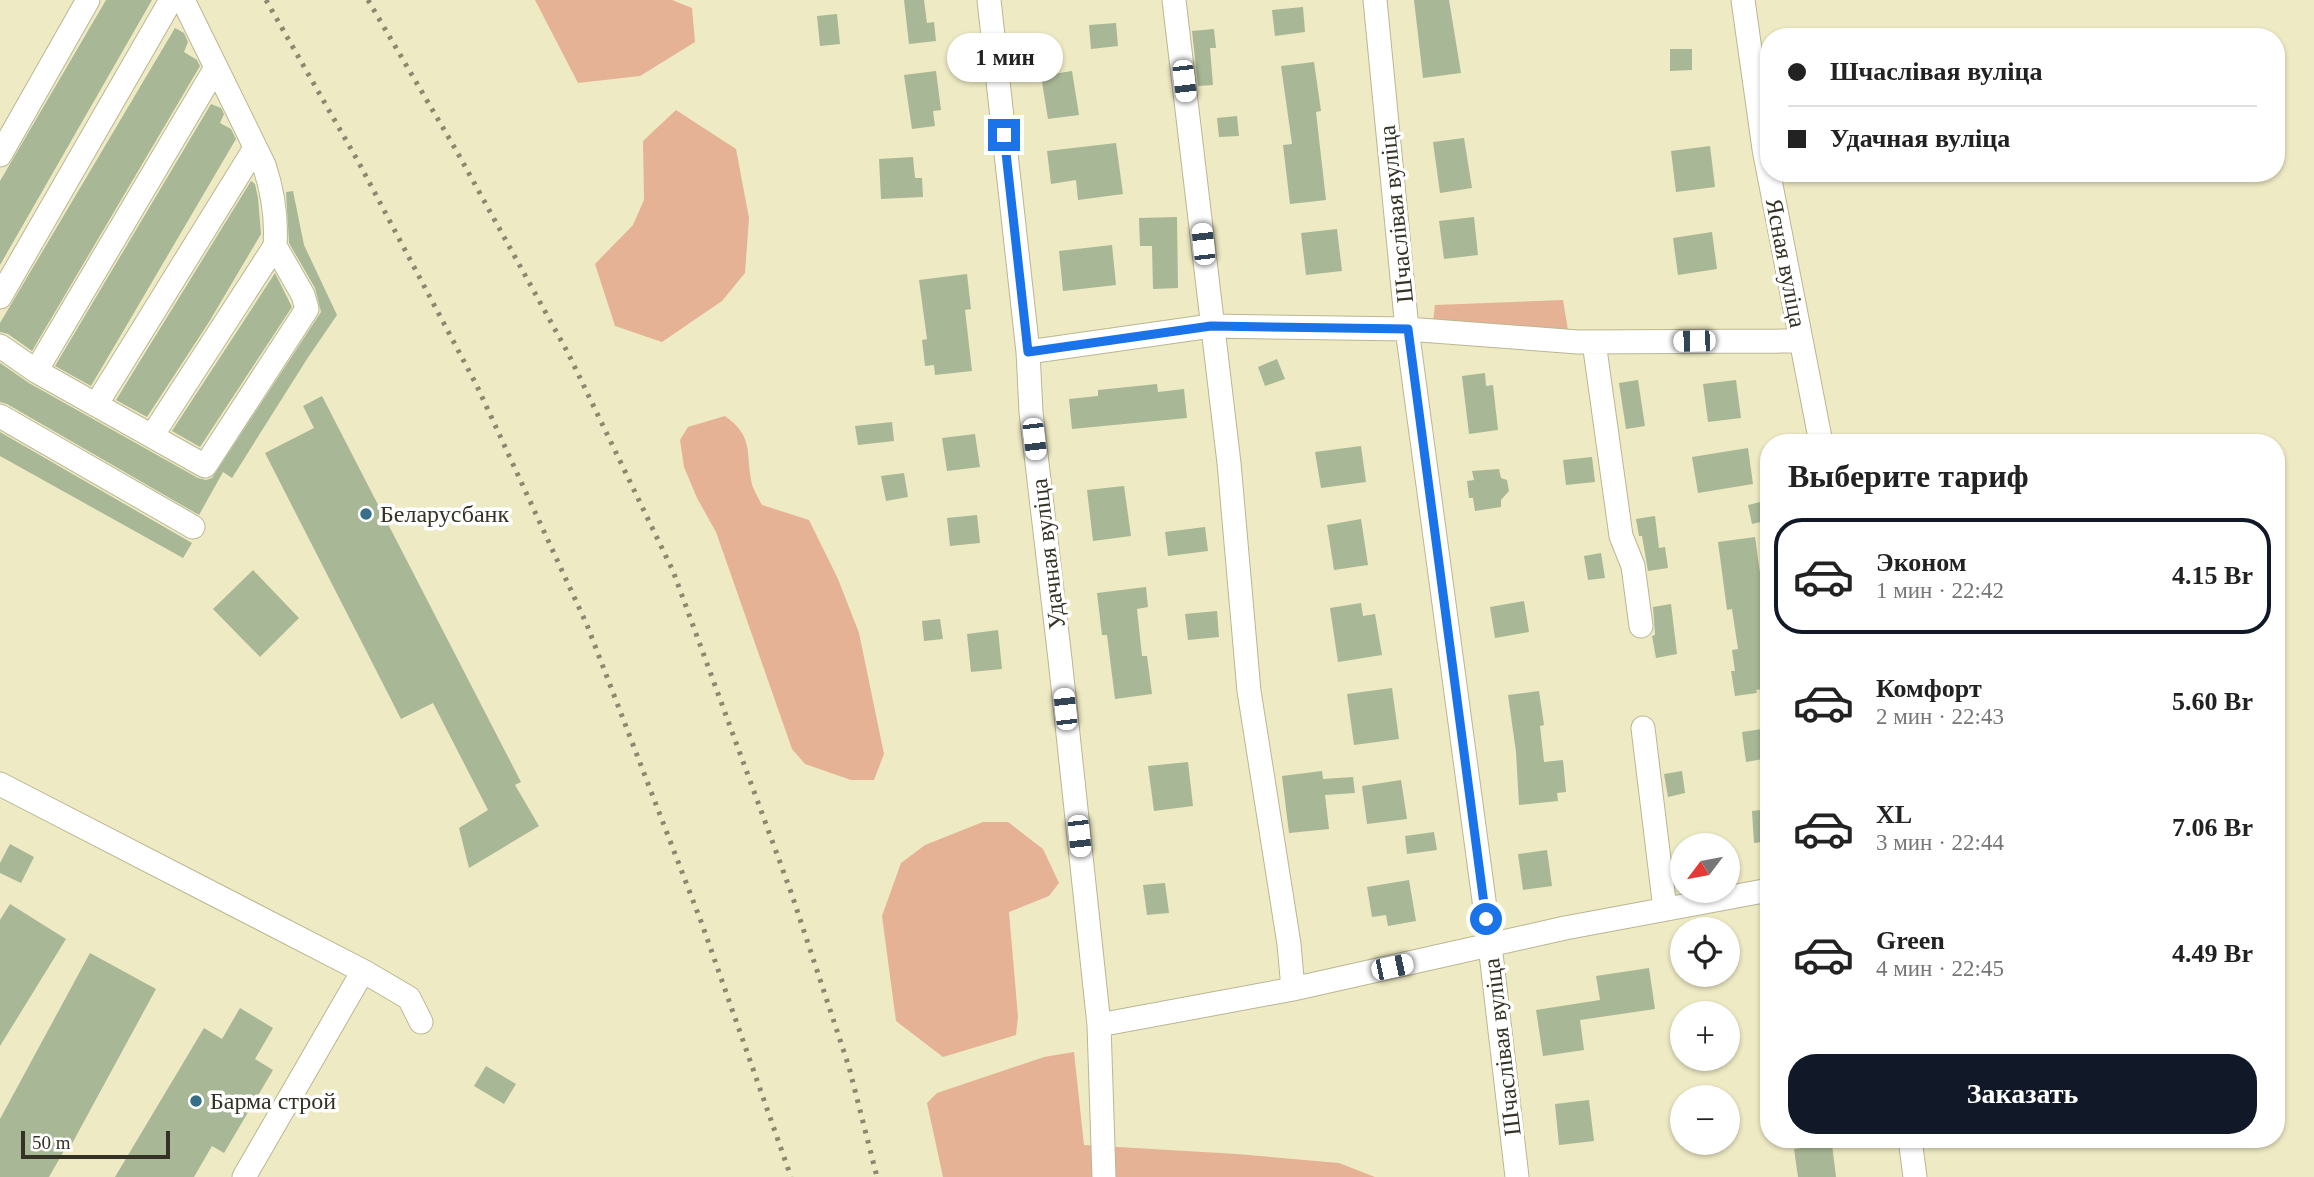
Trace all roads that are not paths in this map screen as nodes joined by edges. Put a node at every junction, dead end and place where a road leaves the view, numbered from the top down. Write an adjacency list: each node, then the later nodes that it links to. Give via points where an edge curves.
1 (88, 0): 11 (street)
2 (171, 0): 14 (street)
3 (183, 0): 8 (street)
4 (989, 0): 20 (street, Удачная вуліца)
5 (1174, 0): 15 (street)
6 (1375, 0): 16 (street, Шчаслівая вуліца)
7 (1743, 0): 9 (street, Ясная вуліца)
8 (215, 69): 10 (street); 21 (street)
9 (1760, 121)
10 (255, 148): 13 (street, via 270,183 277,222); 22 (street)
11 (0, 155)
12 (1770, 182): 17 (street, Ясная вуліца)
13 (275, 246): 25 (street); 25 (street, via 303,295 307,309 300,321 205,466)
14 (0, 297)
15 (1211, 326): 16 (street); 20 (street); 34 (street, via 1229,463 1249,691)
16 (1408, 329): 18 (street); 32 (street, Шчаслівая вуліца)
17 (1801, 341): 18 (street); 24 (street, Ясная вуліца)
18 (1594, 342): 27 (street, via 1621,536 1633,566)
19 (0, 346): 21 (street)
20 (1028, 352): 36 (street, Удачная вуліца)
21 (36, 371): 22 (street)
22 (96, 405): 25 (street)
23 (0, 416): 26 (street)
24 (1819, 434)
25 (152, 436)
26 (193, 527)
27 (1641, 626)
28 (1643, 728): 31 (street)
29 (0, 784): 33 (street)
30 (1760, 892): 31 (street)
31 (1665, 909): 32 (street)
32 (1490, 945): 34 (street); 40 (street, Шчаслівая вуліца)
33 (363, 971): 35 (street, via 409,999); 38 (street)
34 (1293, 989): 36 (street)
35 (421, 1022)
36 (1099, 1025): 39 (street, Удачная вуліца)
37 (1911, 1148): 41 (street)
38 (244, 1177)
39 (1104, 1177)
40 (1517, 1177)
41 (1915, 1177)

